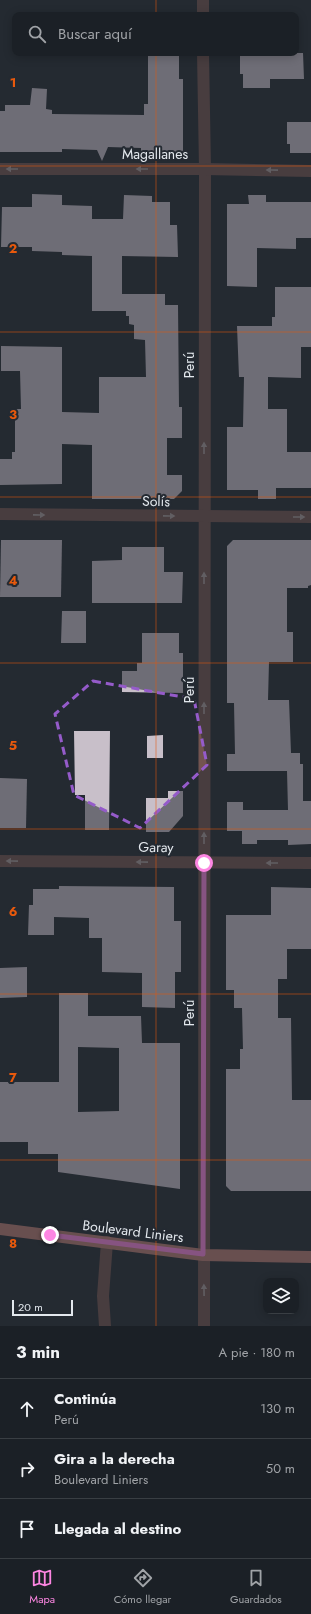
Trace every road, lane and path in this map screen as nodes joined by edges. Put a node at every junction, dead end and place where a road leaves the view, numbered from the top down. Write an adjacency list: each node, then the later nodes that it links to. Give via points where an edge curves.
1 (203, 0): 2 (street)
2 (203, 12)
3 (204, 56): 5 (street, Perú)
4 (0, 169): 5 (street, Magallanes, one-way to 4)
5 (205, 169): 6 (street, Magallanes, one-way to 5); 8 (street, Perú, one-way to 5)
6 (311, 170)
7 (0, 514): 8 (street, Solís, one-way to 8)
8 (204, 516): 9 (street, Solís, one-way to 9); 11 (street, Perú, one-way to 8)
9 (311, 517)
10 (0, 861): 11 (street, Garay, one-way to 10)
11 (204, 863): 12 (street, Garay, one-way to 11); 15 (street, Perú)
12 (311, 863)
13 (0, 1229): 14 (main road, Boulevard Liniers)
14 (107, 1242): 15 (main road, Boulevard Liniers); 17 (street, via 103,1296)
15 (203, 1254): 16 (main road, Boulevard Liniers); 18 (street, Perú, one-way to 15)
16 (311, 1257)
17 (105, 1326)
18 (204, 1326)

